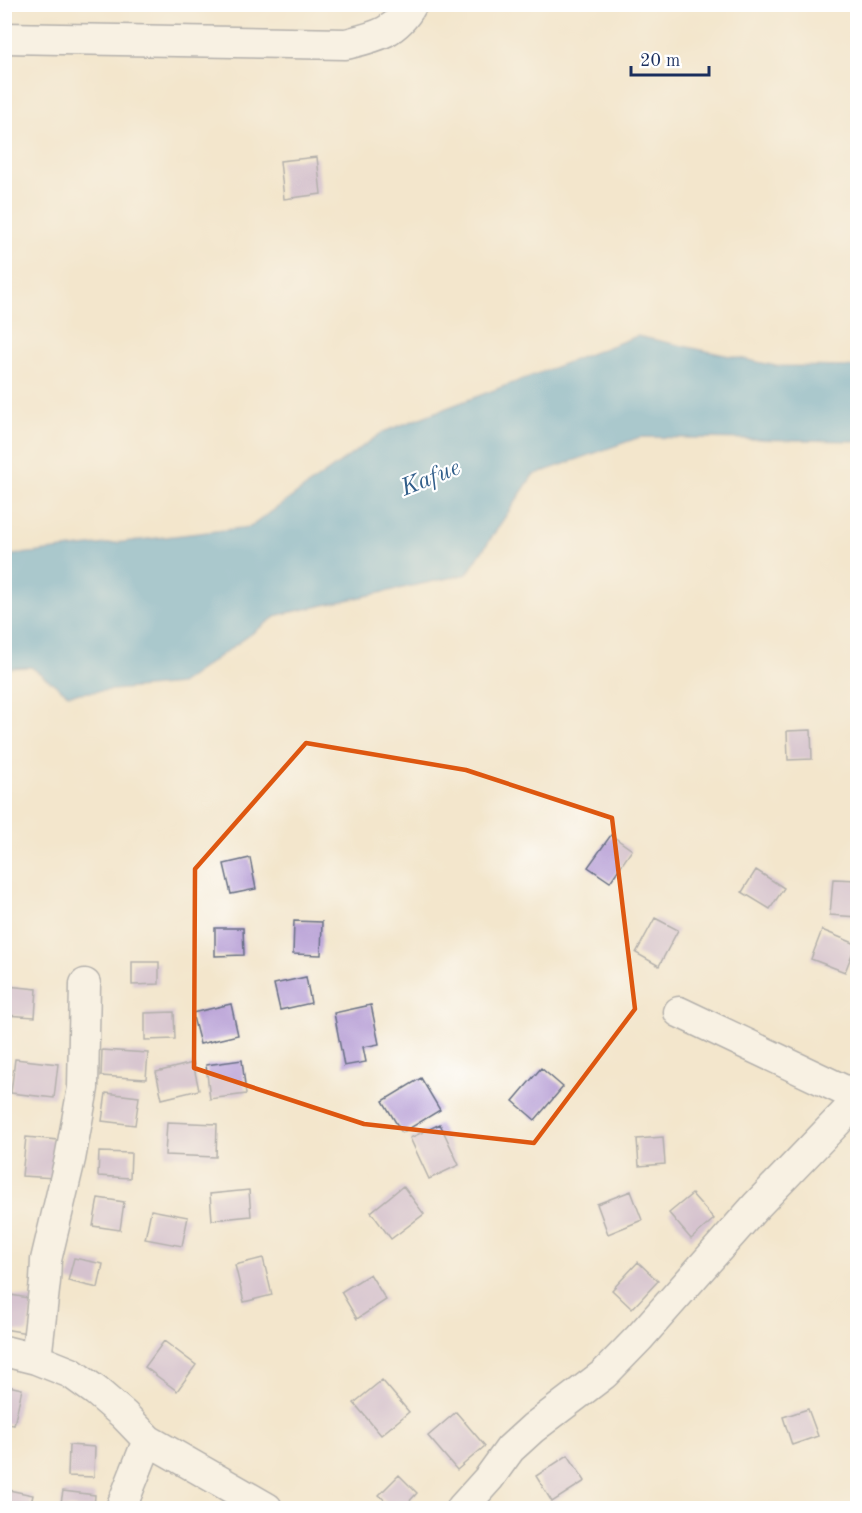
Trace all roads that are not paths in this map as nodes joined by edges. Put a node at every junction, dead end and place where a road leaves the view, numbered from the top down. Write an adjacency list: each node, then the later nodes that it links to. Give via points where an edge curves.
1 (412, 4): 2 (street, via 405,16 384,34 346,44)
2 (4, 38)
3 (86, 984): 7 (street, via 83,1088 48,1248)
4 (679, 1012): 5 (street)
5 (858, 1099): 11 (street, via 756,1206 632,1346 604,1374 510,1449)
6 (4, 1351): 7 (street)
7 (36, 1359): 8 (street, via 71,1373 96,1391)
8 (148, 1440): 9 (street); 10 (street)
9 (121, 1509)
10 (267, 1509)
11 (462, 1509)

